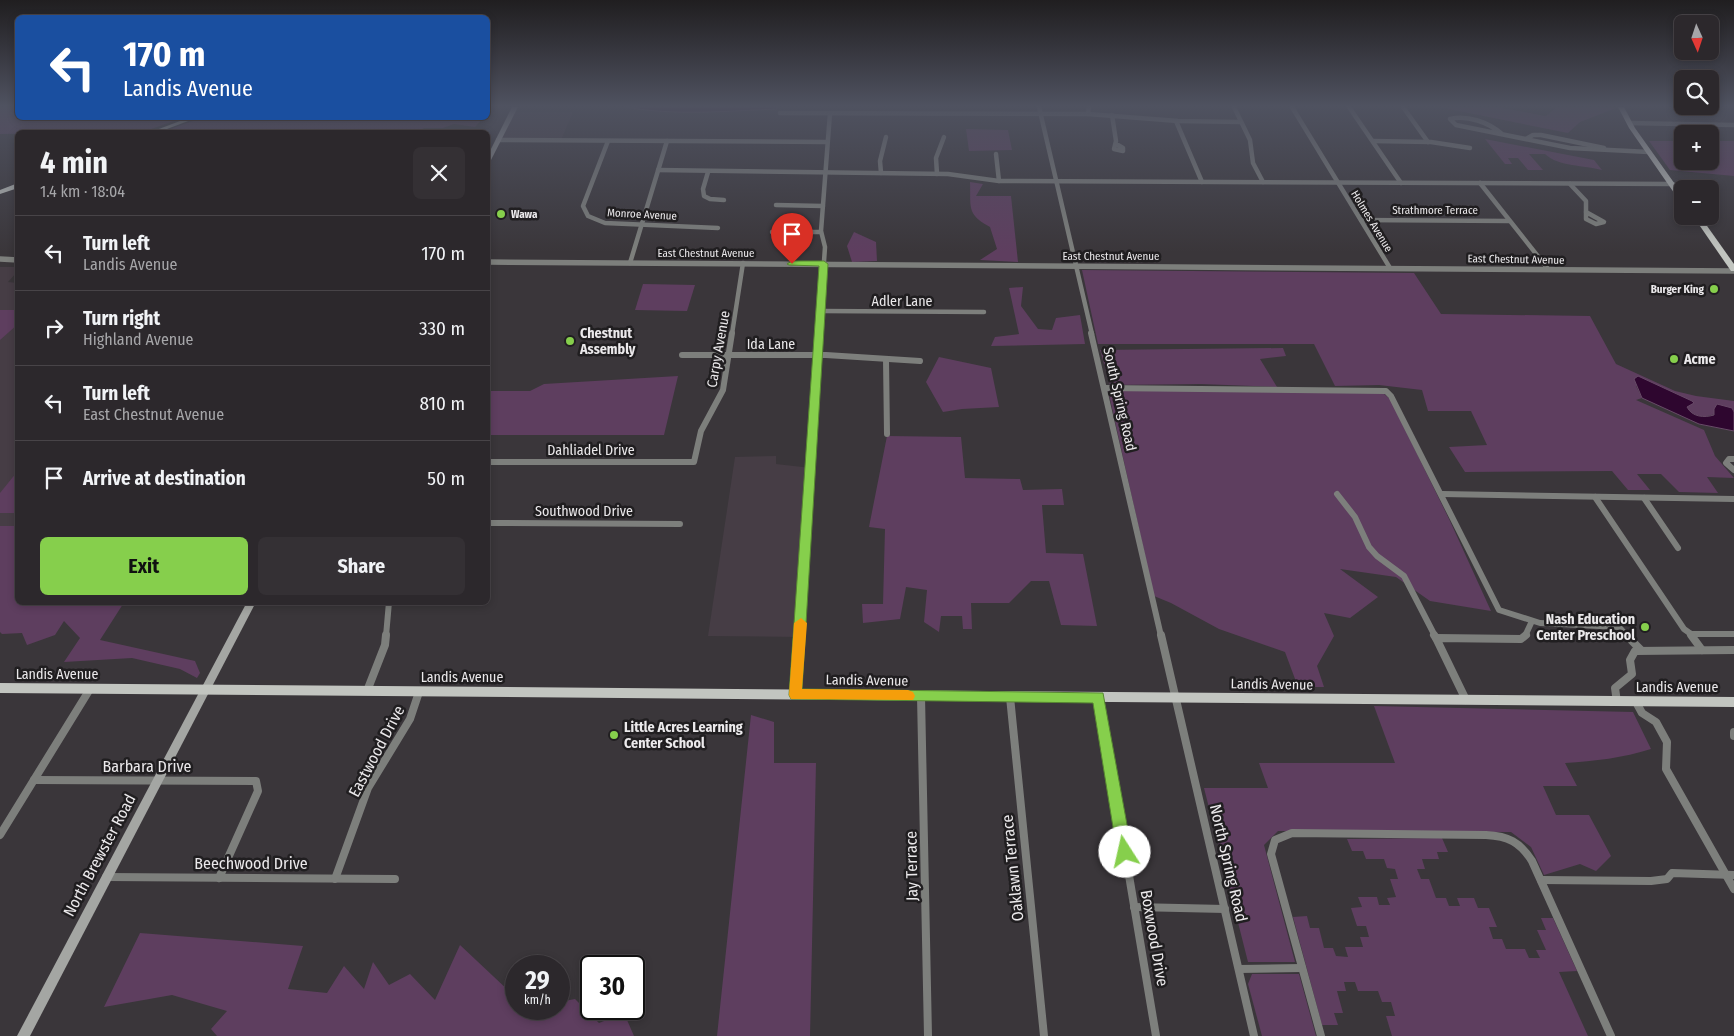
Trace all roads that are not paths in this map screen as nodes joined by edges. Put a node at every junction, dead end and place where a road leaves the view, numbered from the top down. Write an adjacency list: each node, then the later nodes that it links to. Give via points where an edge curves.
1 (602, 155): 35 (street, Monroe Avenue, via 583,206 584,211 590,218 605,223)
2 (662, 155): 13 (street)
3 (826, 155): 15 (street)
4 (881, 155): 16 (street)
5 (937, 155): 17 (street)
6 (996, 155): 18 (street)
7 (1051, 155): 19 (street, South Spring Road)
8 (1191, 155): 20 (street)
9 (1252, 155): 21 (street)
10 (1321, 155): 22 (street, Holmes Avenue)
11 (1383, 155): 23 (street)
12 (1652, 155): 26 (main road)
13 (658, 170): 14 (street); 35 (street)
14 (708, 172): 15 (street); 29 (street, via 704,196)
15 (825, 173): 16 (street); 31 (street)
16 (881, 174): 17 (street)
17 (937, 174): 18 (street)
18 (1000, 181): 19 (street)
19 (1057, 182): 20 (street); 46 (street, South Spring Road)
20 (1202, 182): 21 (street)
21 (1263, 182): 22 (street)
22 (1338, 183): 23 (street); 33 (street, Holmes Avenue)
23 (1401, 183): 24 (street)
24 (1480, 183): 25 (street); 34 (street)
25 (1570, 184): 26 (street); 32 (street, via 1586,201)
26 (1673, 184)
27 (15, 186): 28 (main road)
28 (0, 192)
29 (724, 200)
30 (776, 205): 31 (street)
31 (823, 206): 39 (street)
32 (1586, 212)
33 (1361, 220): 34 (street, Strathmore Terrace); 47 (street, Holmes Avenue)
34 (1509, 221): 48 (street)
35 (642, 223): 37 (street, Monroe Avenue); 43 (street)
36 (1702, 225): 49 (main road)
37 (718, 228)
38 (772, 232): 39 (street)
39 (821, 232): 45 (street, via 825,243)
40 (0, 259): 41 (street)
41 (15, 260)
42 (490, 262): 43 (street, East Chestnut Avenue)
43 (630, 263): 44 (street, East Chestnut Avenue)
44 (743, 263): 45 (street, East Chestnut Avenue); 53 (street, Carpy Avenue)
45 (824, 264): 46 (street, East Chestnut Avenue); 50 (street)
46 (1076, 265): 47 (street, East Chestnut Avenue); 57 (street, South Spring Road)
47 (1390, 268): 48 (street, East Chestnut Avenue)
48 (1548, 270): 49 (street, East Chestnut Avenue)
49 (1734, 270)
50 (821, 311): 51 (street, Adler Lane); 54 (street)
51 (984, 312)
52 (682, 355): 53 (street, Ida Lane)
53 (729, 355): 54 (street, Ida Lane); 61 (street, Carpy Avenue, via 723,390 702,428)
54 (818, 355): 55 (street, Ida Lane); 85 (street)
55 (886, 359): 56 (street, Ida Lane); 58 (street)
56 (920, 361)
57 (1104, 388): 64 (street, via 1382,390 1391,396); 89 (street, South Spring Road)
58 (887, 434)
59 (1734, 459): 62 (street, via 1728,459 1726,463)
60 (490, 462): 61 (street, Dahliadel Drive)
61 (694, 462)
62 (1734, 470)
63 (1337, 494): 76 (street, via 1376,556 1404,576)
64 (1442, 494): 65 (street); 73 (street, via 1496,605 1507,614)
65 (1595, 497): 66 (street); 74 (street, via 1684,629)
66 (1644, 498): 67 (street); 70 (street)
67 (1734, 499)
68 (490, 523): 69 (street, Southwood Drive)
69 (680, 524)
70 (1678, 548)
71 (250, 605): 82 (main road, North Brewster Road)
72 (388, 605): 83 (street, via 386,638)
73 (1532, 622): 76 (street, via 1524,638 1520,639); 77 (street, via 1558,626 1612,626 1619,628)
74 (1691, 634): 75 (street); 78 (street)
75 (1734, 634)
76 (1436, 638): 90 (street)
77 (1642, 650): 78 (street); 91 (street, via 1631,656 1632,674 1616,688)
78 (1702, 650): 79 (street)
79 (1734, 650)
80 (0, 688): 81 (main road, Landis Avenue)
81 (90, 689): 82 (main road, Landis Avenue); 94 (street)
82 (205, 690): 83 (main road, Landis Avenue); 95 (main road, North Brewster Road)
83 (367, 691): 84 (main road, Landis Avenue)
84 (419, 692): 85 (main road, Landis Avenue); 100 (street, Eastwood Drive, via 410,719 368,788)
85 (795, 695): 86 (main road, Landis Avenue)
86 (920, 696): 87 (main road, Landis Avenue); 109 (street, Jay Terrace)
87 (1010, 697): 88 (main road, Landis Avenue); 110 (street, Oaklawn Terrace)
88 (1099, 698): 89 (main road, Landis Avenue); 104 (street, Boxwood Drive)
89 (1175, 698): 90 (main road, Landis Avenue); 105 (street, North Spring Road)
90 (1466, 700): 91 (main road, Landis Avenue)
91 (1617, 702): 92 (main road, Landis Avenue)
92 (1636, 702): 93 (main road, Landis Avenue); 97 (street, via 1642,712 1656,722 1668,742 1666,769)
93 (1734, 702)
94 (34, 780): 95 (street, Barbara Drive); 96 (street)
95 (157, 780): 98 (main road, North Brewster Road); 99 (street, Barbara Drive, via 251,780 258,784 258,791)
96 (0, 835)
97 (1730, 875): 102 (street, via 1672,873 1666,879 1651,881); 103 (street)
98 (106, 877): 99 (street, Beechwood Drive); 108 (main road, North Brewster Road)
99 (219, 878): 100 (street, Beechwood Drive)
100 (335, 879): 101 (street, Beechwood Drive)
101 (395, 879)
102 (1541, 880): 106 (street, via 1524,847 1506,836 1314,832 1280,836 1271,844 1271,854); 114 (street)
103 (1734, 890)
104 (1134, 907): 105 (street); 111 (street, Boxwood Drive)
105 (1225, 909): 107 (street, North Spring Road)
106 (1302, 968): 107 (street); 113 (street)
107 (1239, 969): 112 (street, North Spring Road)
108 (23, 1036)
109 (928, 1036)
110 (1044, 1036)
111 (1156, 1036)
112 (1254, 1036)
113 (1321, 1036)
114 (1611, 1036)

